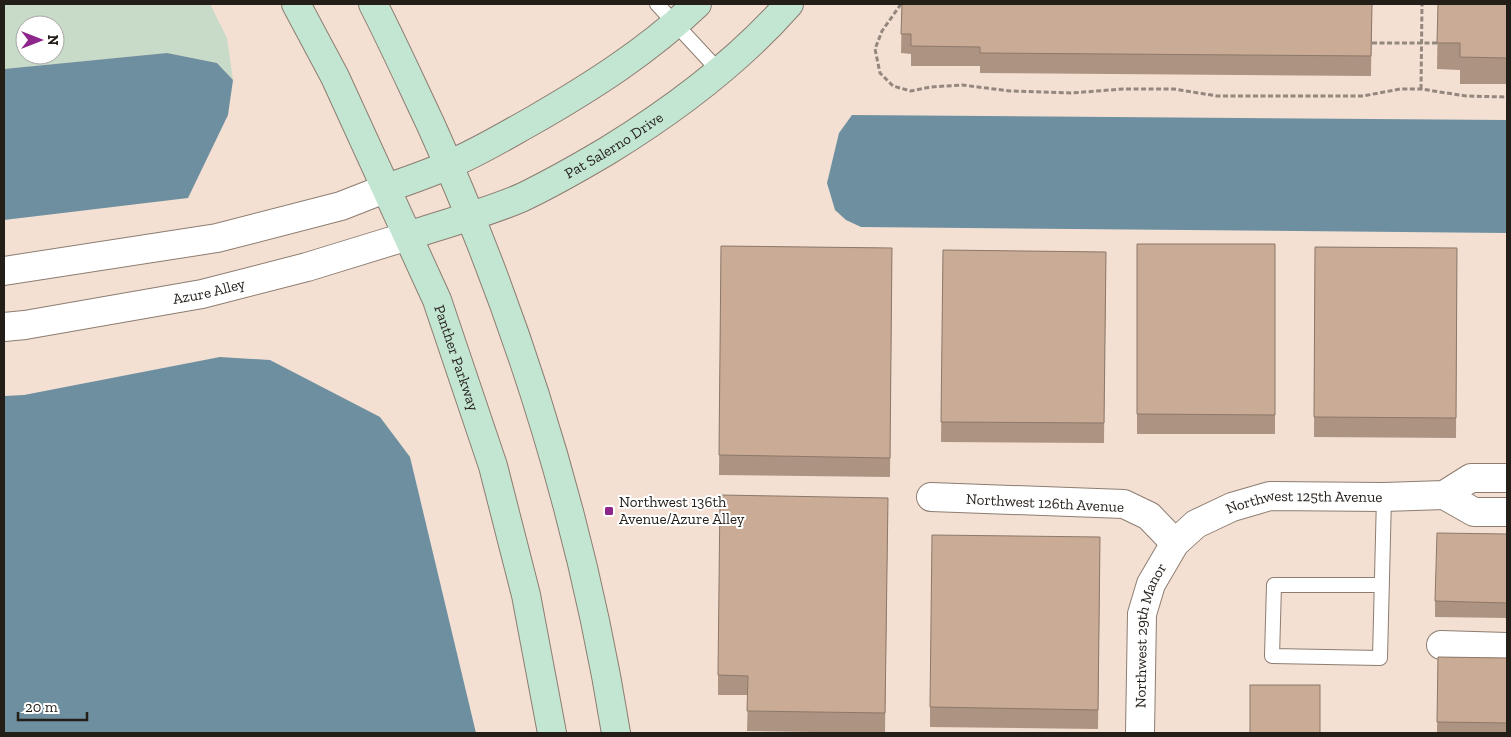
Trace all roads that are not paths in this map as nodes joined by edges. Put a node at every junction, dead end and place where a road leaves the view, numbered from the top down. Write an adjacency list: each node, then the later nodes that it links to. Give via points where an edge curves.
1 (296, 4): 9 (main road, Panther Parkway, via 335,77)
2 (373, 4): 8 (main road)
3 (658, 4): 6 (lane)
4 (697, 4): 6 (main road)
5 (789, 4): 7 (main road, Pat Salerno Drive)
6 (676, 24): 7 (lane); 8 (main road, via 586,90)
7 (720, 72): 10 (main road, Pat Salerno Drive, via 640,130 570,173 522,197)
8 (449, 165): 9 (main road); 10 (main road)
9 (387, 188): 11 (main road, Panther Parkway); 12 (street, via 341,206 217,238)
10 (471, 216): 11 (main road, Pat Salerno Drive); 24 (main road, via 524,362 574,527)
11 (408, 236): 13 (street, Azure Alley, via 202,294); 23 (main road, Panther Parkway, via 437,300 493,466 526,595)
12 (4, 271)
13 (4, 327)
14 (1507, 478): 15 (street, via 1471,478)
15 (1444, 495): 17 (street, Northwest 125th Avenue); 18 (street, via 1474,512)
16 (931, 497): 19 (street, Northwest 126th Avenue, via 1124,504 1149,516)
17 (1384, 497): 19 (street, Northwest 125th Avenue, via 1270,496 1232,507 1196,524); 20 (lane)
18 (1507, 512)
19 (1176, 543): 25 (street, Northwest 29th Manor, via 1151,584 1142,614)
20 (1382, 585): 20 (lane, via 1380,658 1272,656 1274,585)
21 (1441, 645): 22 (street)
22 (1507, 646)
23 (552, 733)
24 (616, 733)
25 (1140, 733)

